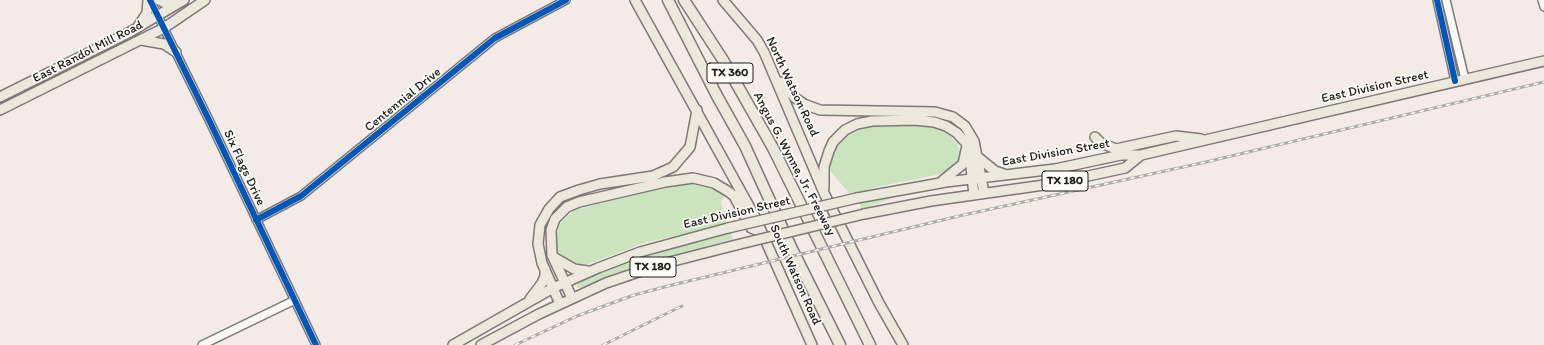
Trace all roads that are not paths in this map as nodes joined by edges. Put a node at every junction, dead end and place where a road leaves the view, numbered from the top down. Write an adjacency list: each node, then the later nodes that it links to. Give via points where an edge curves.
1 (149, 0): 14 (street, Six Flags Drive); 15 (main road, via 147,13)
2 (159, 0): 3 (main road)
3 (184, 0): 14 (main road, East Randol Mill Road)
4 (205, 0): 16 (main road, East Randol Mill Road)
5 (566, 0): 38 (street, Centennial Drive, via 495,38 301,196)
6 (635, 0): 25 (main road)
7 (668, 0): 54 (highway, TX 360, via 745,146)
8 (684, 0): 55 (highway, Angus G. Wynne, Jr. Freeway / TX 360, via 723,60 773,148)
9 (723, 0): 20 (main road, North Watson Road, via 757,40)
10 (1437, 0): 22 (street)
11 (1446, 0): 21 (street)
12 (1542, 0): 13 (street)
13 (1544, 7)
14 (158, 17): 15 (main road, East Randol Mill Road); 16 (street, Six Flags Drive)
15 (137, 28): 23 (main road, East Randol Mill Road)
16 (164, 28): 17 (main road, East Randol Mill Road); 18 (street, Six Flags Drive)
17 (140, 40): 18 (main road, via 164,44); 24 (main road, East Randol Mill Road)
18 (176, 52): 38 (street, Six Flags Drive)
19 (1544, 61): 21 (main road, East Division Street / TX 180)
20 (773, 70): 30 (main road, via 794,97 820,110 924,111 946,114 966,126); 35 (main road, North Watson Road)
21 (1465, 79): 22 (main road, East Division Street / TX 180)
22 (1455, 81): 27 (main road, East Division Street / TX 180)
23 (0, 97)
24 (0, 110)
25 (697, 110): 39 (main road, South Watson Road, via 755,216); 41 (main road, via 690,147 673,167 654,176 600,184 579,190 556,201 540,225 538,244)
26 (1095, 136): 27 (main road, via 1101,143 1116,149 1176,136)
27 (1206, 140): 29 (main road, East Division Street / TX 180)
28 (967, 146): 33 (main road); 34 (main road, via 963,164); 35 (main road, via 957,133 941,123 893,120 857,124 845,130 833,142 824,167)
29 (1141, 155): 31 (main road, East Division Street / TX 180, via 1121,155); 36 (main road, East Division Street / TX 180, via 1125,168 1051,184)
30 (979, 158): 31 (main road, via 995,171); 32 (main road)
31 (1006, 175): 32 (main road, East Division Street / TX 180)
32 (982, 177): 33 (main road, East Division Street / TX 180); 36 (main road)
33 (972, 178): 34 (main road, East Division Street / TX 180); 37 (main road)
34 (939, 183): 42 (main road, East Division Street / TX 180, bridge, via 857,198 728,228 640,252)
35 (824, 193): 56 (main road)
36 (984, 193): 37 (main road, East Division Street / TX 180)
37 (974, 195): 45 (main road, East Division Street / TX 180, bridge, via 864,214 736,245 635,273)
38 (256, 220): 46 (street, Six Flags Drive)
39 (761, 232): 40 (main road, via 751,228 734,196 726,189 693,178 599,196 567,206 555,219 551,230); 53 (main road, South Watson Road)
40 (554, 258): 42 (main road, via 574,269); 43 (main road)
41 (545, 269): 44 (main road); 47 (main road, via 542,283)
42 (590, 271): 43 (main road, East Division Street / TX 180)
43 (564, 283): 44 (main road, East Division Street / TX 180); 45 (main road)
44 (553, 288): 47 (main road, East Division Street / TX 180); 48 (main road)
45 (572, 298): 48 (main road, East Division Street / TX 180)
46 (295, 300): 49 (street); 50 (street, Six Flags Drive)
47 (528, 302): 51 (main road, East Division Street / TX 180)
48 (560, 304): 52 (main road, East Division Street / TX 180)
49 (202, 345)
50 (316, 345)
51 (453, 345)
52 (481, 345)
53 (812, 345)
54 (840, 345)
55 (870, 345)
56 (903, 345)

